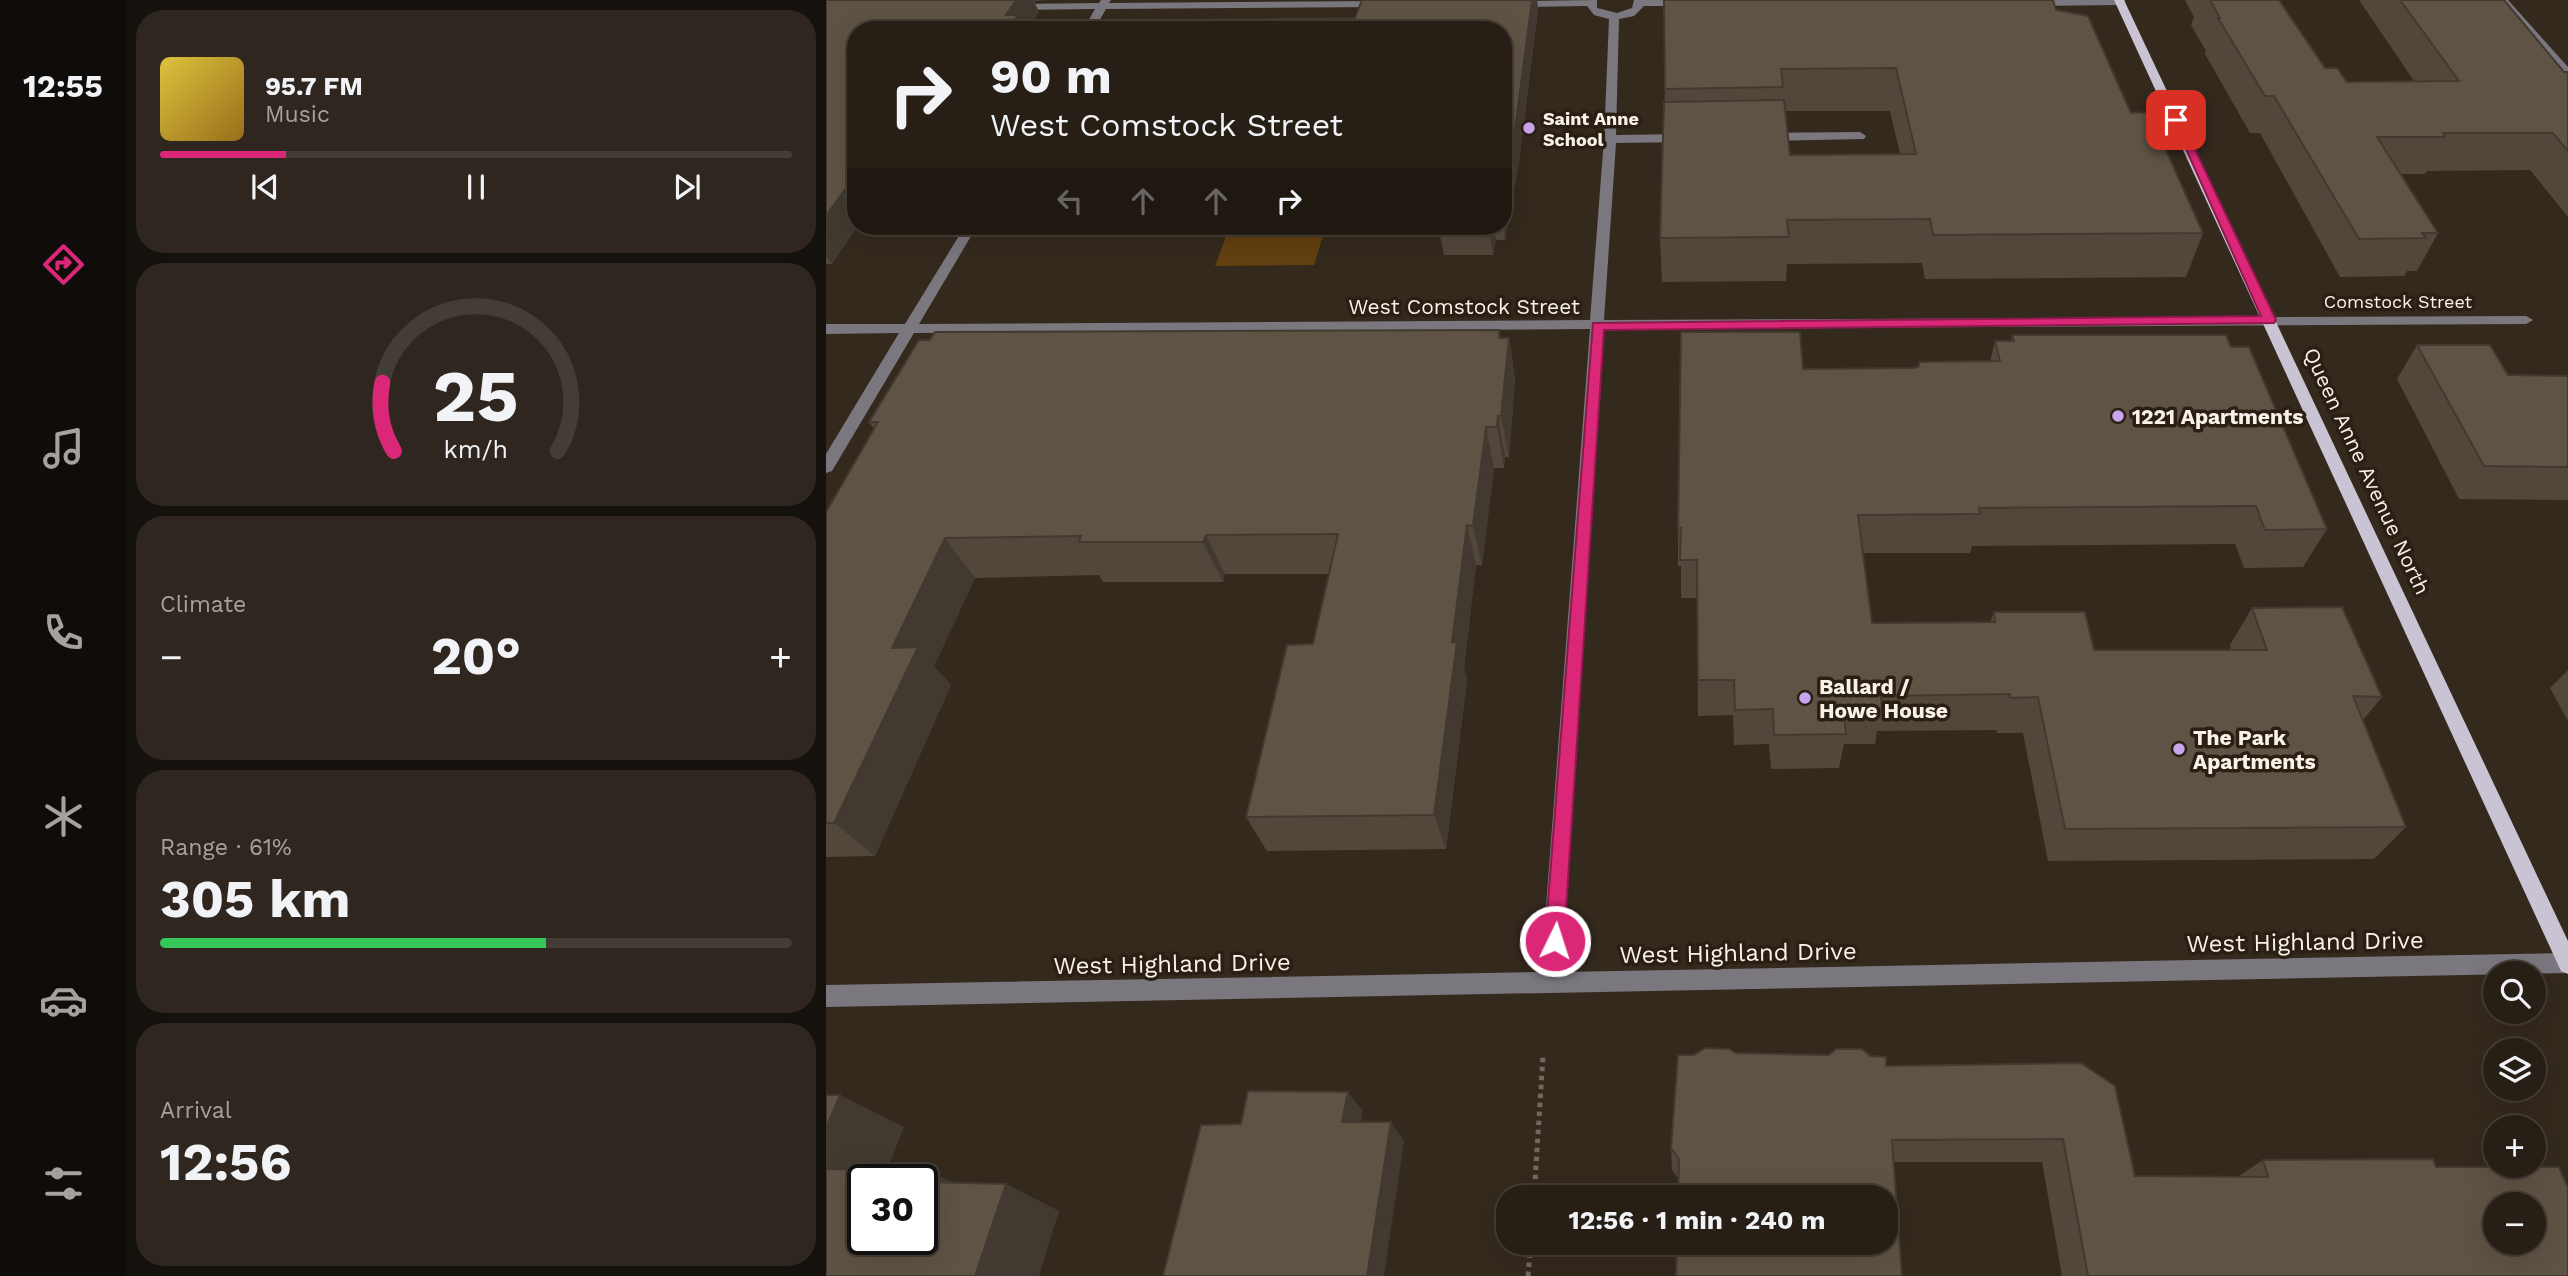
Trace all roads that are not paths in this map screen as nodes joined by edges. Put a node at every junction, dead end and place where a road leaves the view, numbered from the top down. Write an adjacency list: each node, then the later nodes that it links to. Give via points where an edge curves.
1 (2502, 0): 13 (street)
2 (2120, 1): 7 (street); 19 (main road, Queen Anne Avenue North)
3 (1591, 2): 9 (street); 11 (street, via 1596,12)
4 (1639, 2): 6 (street); 11 (street, via 1632,12)
5 (1104, 3): 8 (street); 10 (street); 12 (street)
6 (1703, 3)
7 (2019, 3)
8 (1402, 4)
9 (1497, 4)
10 (1004, 7)
11 (1614, 16): 17 (street)
12 (1093, 21)
13 (2568, 74)
14 (1860, 136): 15 (street)
15 (1750, 137)
16 (1695, 138): 17 (street)
17 (1610, 139): 21 (street)
18 (966, 235): 23 (street)
19 (2269, 320): 20 (street, Comstock Street); 21 (street, West Comstock Street); 25 (main road, Queen Anne Avenue North)
20 (2526, 320)
21 (1598, 326): 23 (street, West Comstock Street); 26 (street)
22 (826, 328): 23 (street, West Comstock Street)
23 (909, 328): 24 (street)
24 (826, 467)
25 (2568, 963): 26 (street, West Highland Drive)
26 (1551, 984): 27 (street, West Highland Drive)
27 (826, 996)

